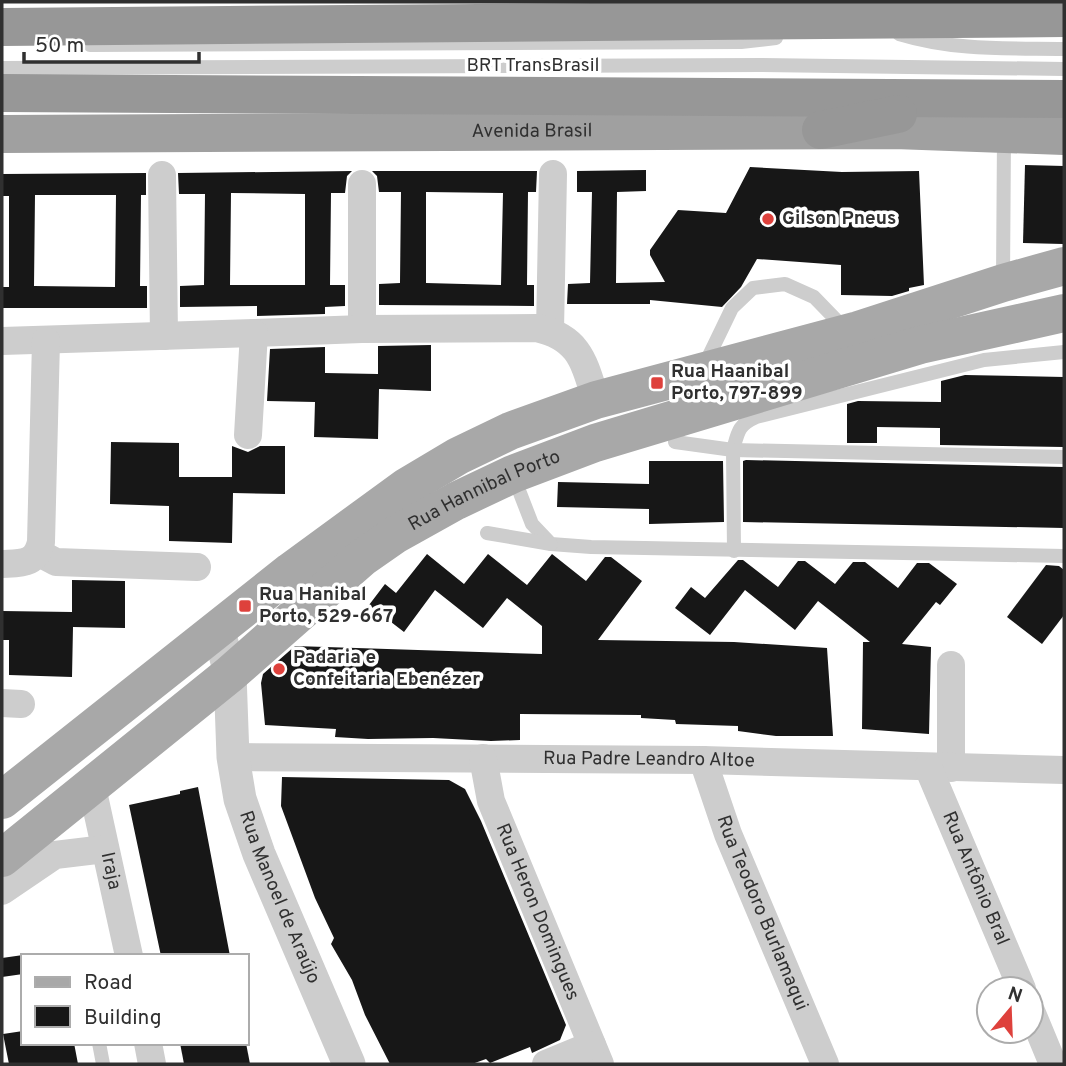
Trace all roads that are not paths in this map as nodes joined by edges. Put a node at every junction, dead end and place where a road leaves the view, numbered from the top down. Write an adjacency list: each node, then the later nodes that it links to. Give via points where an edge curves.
1 (520, 2): 5 (highway)
2 (851, 6): 9 (lane, via 871,20 925,42)
3 (920, 15): 4 (highway); 5 (highway); 7 (lane, BRT TransBrasil, via 954,28); 8 (lane, BRT TransBrasil, via 741,42)
4 (1064, 18)
5 (424, 24): 6 (highway)
6 (2, 27)
7 (1064, 32)
8 (71, 46)
9 (1064, 49)
10 (2, 68): 11 (lane, BRT TransBrasil, via 761,65)
11 (1064, 69)
12 (2, 93): 13 (highway, Avenida Brasil)
13 (968, 99): 14 (highway, Avenida Brasil); 15 (highway)
14 (1064, 99)
15 (821, 131): 16 (highway, Avenida Brasil); 17 (highway, Avenida Brasil)
16 (2, 134)
17 (1004, 134): 18 (highway, Avenida Brasil); 23 (lane)
18 (1064, 136)
19 (553, 174): 26 (street)
20 (163, 175): 29 (street)
21 (362, 184): 25 (street)
22 (1064, 266): 23 (main road, Rua Hannibal Porto)
23 (1003, 283): 27 (main road, Rua Hannibal Porto); 32 (main road, via 1007,311 1002,320)
24 (1064, 313): 32 (main road, Rua Hannibal Porto)
25 (362, 329): 26 (street); 28 (street)
26 (550, 331): 35 (street, via 562,336 580,355)
27 (848, 332): 34 (main road, Rua Hannibal Porto); 34 (lane, via 814,297 785,284 753,288 732,308)
28 (254, 333): 29 (street); 36 (street)
29 (164, 336): 31 (street)
30 (2, 341): 31 (street)
31 (46, 341): 44 (street)
32 (920, 345): 40 (main road, Rua Hannibal Porto, via 595,443)
33 (1064, 352): 38 (lane, via 984,360 756,417 744,422)
34 (701, 372): 35 (main road, Rua Hannibal Porto)
35 (596, 400): 48 (main road, Rua Hannibal Porto, via 510,431 406,487)
36 (248, 435)
37 (675, 442): 38 (lane)
38 (733, 450): 39 (lane); 43 (lane)
39 (1064, 457)
40 (513, 474): 42 (lane, via 532,524); 51 (main road, Rua Hannibal Porto, via 373,550)
41 (487, 533): 42 (lane)
42 (551, 544): 43 (lane)
43 (734, 551): 45 (lane)
44 (38, 553): 46 (street, via 33,559); 47 (street, via 56,562)
45 (1064, 556)
46 (2, 564)
47 (197, 567)
48 (218, 627): 49 (main road, Rua Hannibal Porto); 51 (street, Rua Manoel de Araújo)
49 (181, 656): 51 (street); 58 (main road, Rua Hannibal Porto)
50 (951, 664): 55 (street)
51 (219, 682): 52 (street, Rua Manoel de Araújo, via 231,724); 57 (main road, Rua Hannibal Porto)
52 (233, 757): 53 (street, Rua Padre Leandro Altoe); 70 (street, Rua Manoel de Araújo, via 248,827)
53 (483, 758): 54 (street, Rua Padre Leandro Altoe); 67 (street, Rua Heron Domingues, via 491,801)
54 (704, 760): 55 (street, Rua Padre Leandro Altoe); 72 (street, Rua Teodoro Burlamaqui, via 728,834)
55 (940, 768): 56 (street, Rua Padre Leandro Altoe); 63 (street, Rua Antônio Bral)
56 (1064, 770)
57 (92, 787): 59 (street, Iraja); 60 (main road, Rua Hannibal Porto)
58 (2, 800)
59 (105, 849): 61 (street, via 55,855); 62 (street, Iraja)
60 (2, 858)
61 (2, 891)
62 (129, 954)
63 (1017, 975)
64 (99, 1045): 68 (lane)
65 (148, 1045): 69 (street)
66 (1045, 1045): 73 (street)
67 (596, 1055): 71 (street)
68 (103, 1064)
69 (152, 1064)
70 (349, 1064)
71 (546, 1064)
72 (825, 1064)
73 (1053, 1064)

